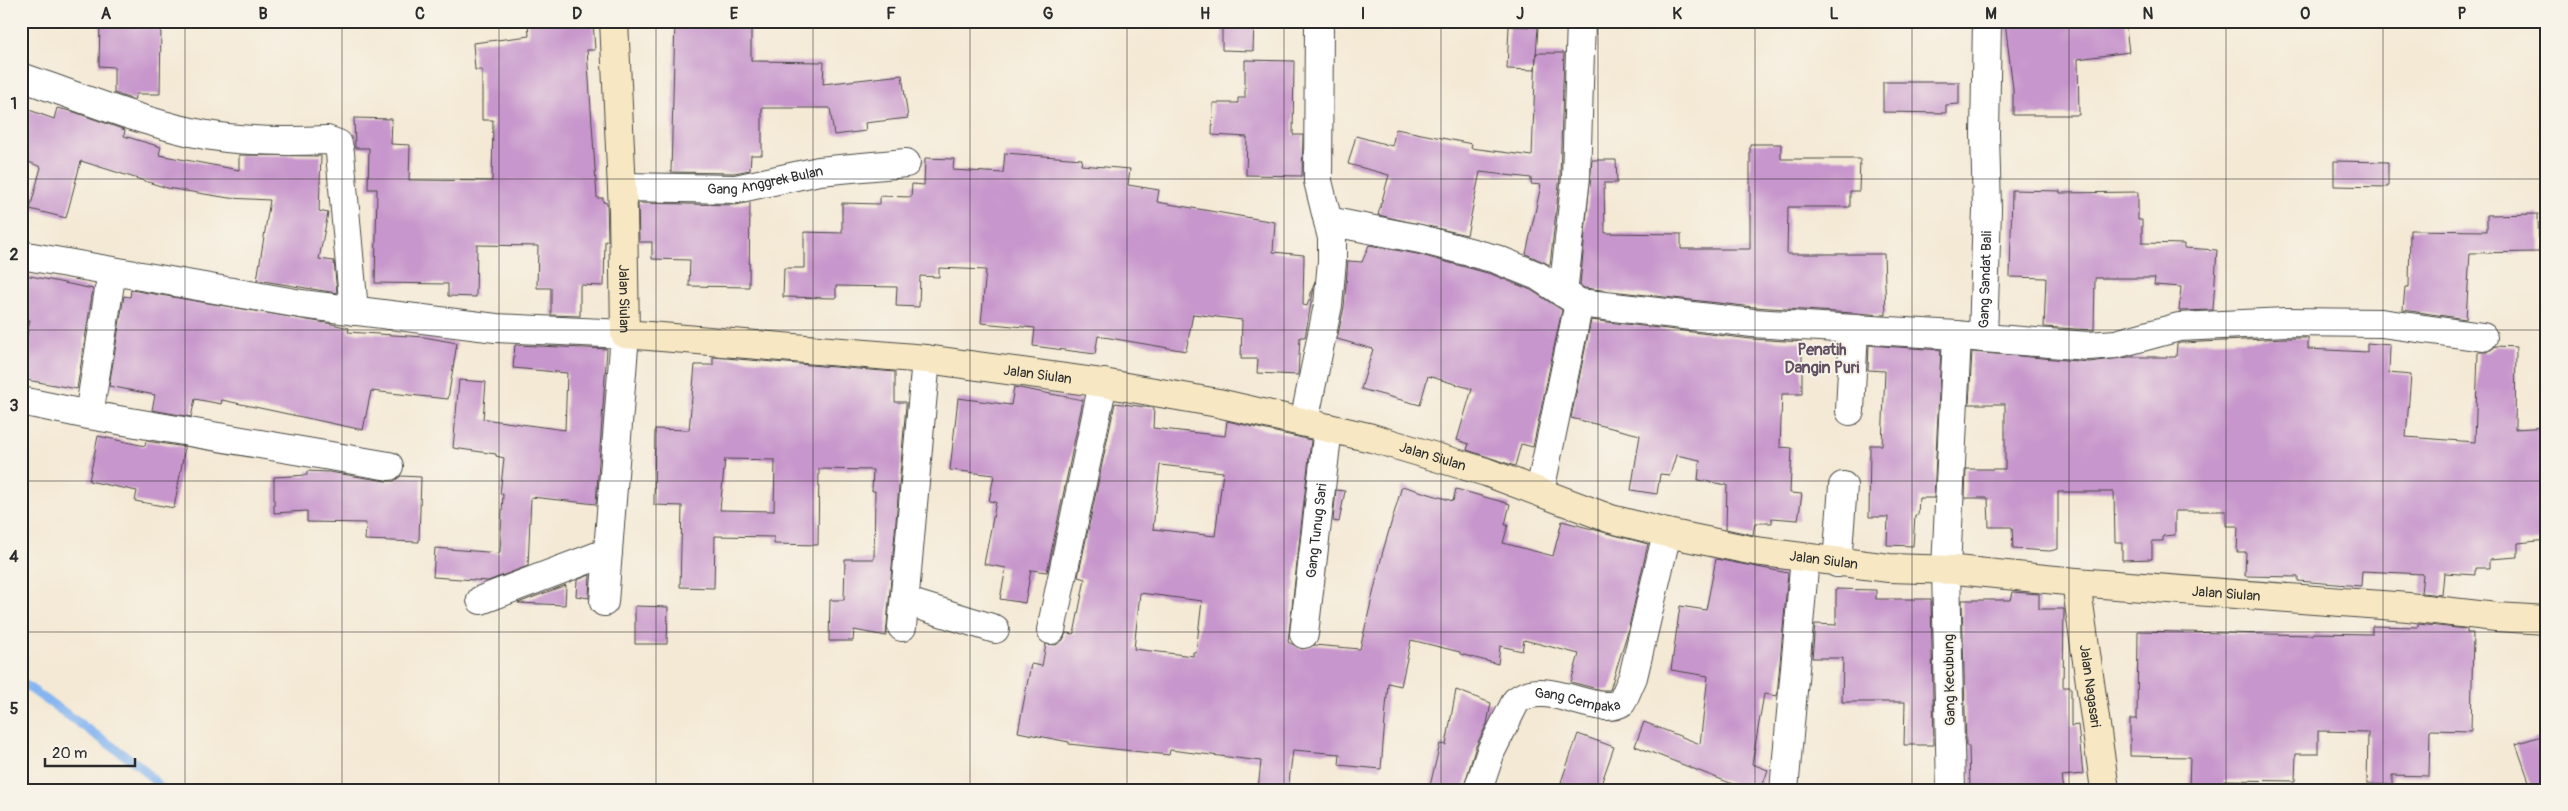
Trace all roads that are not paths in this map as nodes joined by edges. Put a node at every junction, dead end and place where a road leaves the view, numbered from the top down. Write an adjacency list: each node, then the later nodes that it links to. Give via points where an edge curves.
1 (614, 21): 7 (street, Jalan Siulan)
2 (1319, 21): 8 (street, Gang Tunug Sari, via 1318,180)
3 (1581, 21): 11 (street)
4 (1987, 21): 15 (street, Gang Sandat Bali, via 1987,209)
5 (21, 77): 12 (street, via 136,117 192,132 234,139 327,140 338,144)
6 (906, 163): 7 (street, Gang Anggrek Bulan, via 819,171 736,189)
7 (622, 187): 14 (street, Jalan Siulan)
8 (1328, 221): 11 (street, via 1496,258 1538,276); 22 (street, Gang Tunug Sari, via 1332,261)
9 (21, 255): 10 (street)
10 (112, 271): 12 (street); 21 (street)
11 (1571, 298): 13 (street, via 1753,323); 25 (street)
12 (354, 311): 14 (street, via 496,328)
13 (1854, 329): 15 (street); 20 (street)
14 (625, 334): 17 (street, Jalan Siulan); 27 (street)
15 (1970, 337): 16 (street, via 2088,346 2116,344 2179,327 2286,322 2381,323); 30 (street, Gang Sandat Bali)
16 (2483, 337)
17 (926, 359): 18 (street, Jalan Siulan); 33 (street)
18 (1103, 383): 22 (street, Jalan Siulan, via 1218,403); 38 (street)
19 (21, 401): 21 (street)
20 (1850, 411)
21 (89, 415): 23 (street)
22 (1316, 425): 25 (street, Jalan Siulan, via 1424,452); 39 (street, Gang Tunug Sari)
23 (389, 466)
24 (1843, 486): 29 (street)
25 (1540, 491): 26 (street, Jalan Siulan, via 1611,518)
26 (1667, 534): 28 (street, Jalan Siulan); 40 (street, Gang Cempaka, via 1632,677 1622,702 1608,707 1547,694 1522,695 1516,700 1491,750)
27 (608, 552): 32 (street); 34 (street)
28 (1806, 558): 29 (street, Jalan Siulan); 41 (street)
29 (1837, 563): 30 (street, Jalan Siulan)
30 (1946, 569): 31 (street, Jalan Siulan); 42 (street, Gang Kecubung)
31 (2076, 582): 35 (street, Jalan Siulan); 43 (street, Jalan Nagasari)
32 (481, 600)
33 (905, 600): 36 (street); 37 (street)
34 (604, 602)
35 (2547, 620)
36 (902, 628)
37 (995, 629)
38 (1051, 630)
39 (1304, 634)
40 (1478, 790)
41 (1784, 790)
42 (1951, 790)
43 (2105, 790)

